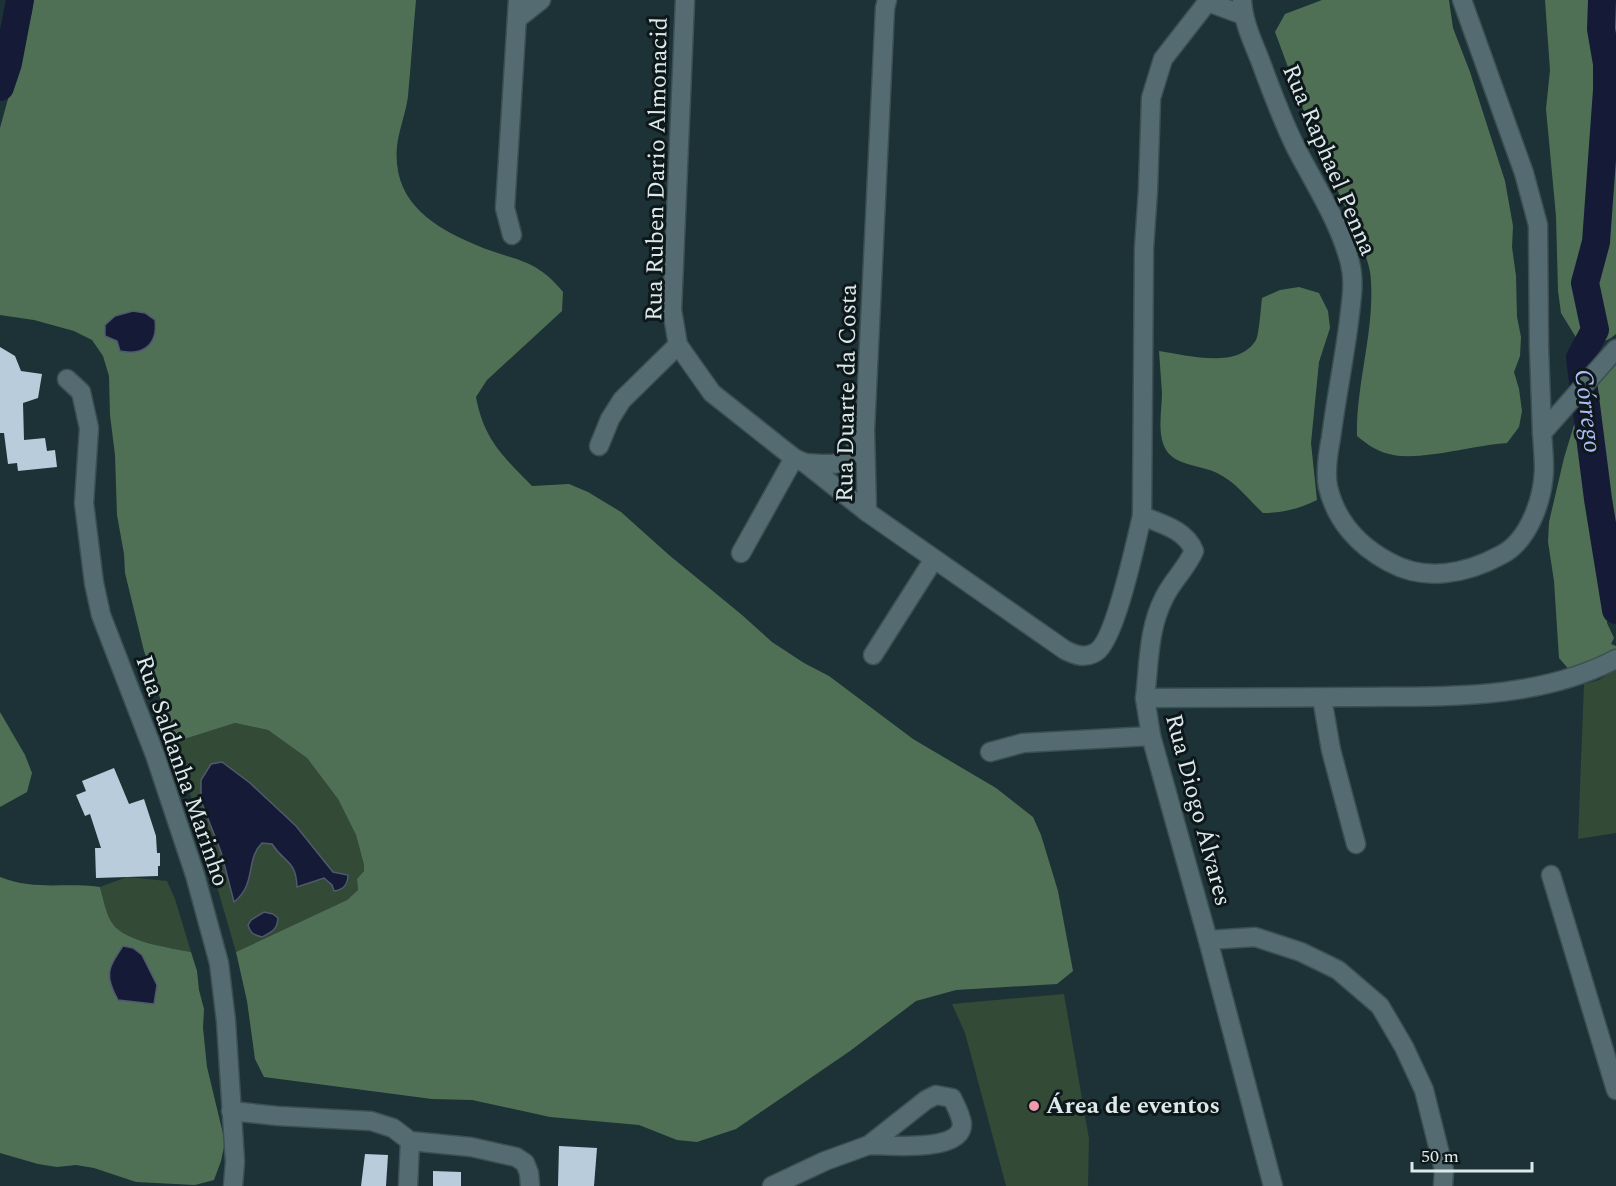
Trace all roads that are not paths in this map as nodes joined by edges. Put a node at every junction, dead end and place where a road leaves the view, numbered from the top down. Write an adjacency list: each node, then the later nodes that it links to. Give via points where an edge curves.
1 (518, 0): 8 (street)
2 (541, 0): 8 (street)
3 (685, 0): 10 (street, Rua Ruben Dario Almonacid, via 672,310)
4 (887, 0): 13 (street, Rua Duarte da Costa)
5 (1462, 0): 14 (street, Rua Raphael Penna, via 1524,173 1538,225)
6 (1209, 1): 7 (street); 18 (street, Rua Duarte da Costa, via 1163,59 1151,98 1144,248)
7 (1242, 7): 14 (street, Rua Raphael Penna, via 1294,145 1345,245 1351,265 1353,288 1328,453 1328,486 1351,533 1369,552 1399,567 1427,574 1460,572 1485,564 1507,552 1524,533 1539,504 1544,471)
8 (517, 19): 9 (street, via 505,208)
9 (512, 235)
10 (678, 345): 15 (street, via 622,400); 16 (street, Rua Ruben Dario Almonacid, via 712,393)
11 (1616, 350): 14 (street)
12 (67, 379): 31 (street, Rua Saldanha Marinho, via 81,392 89,428 84,503 101,615 155,755 219,963)
13 (865, 430): 16 (street, via 848,460 834,465); 17 (street, Rua Duarte da Costa)
14 (1542, 433)
15 (599, 446)
16 (799, 460): 17 (street, Rua Ruben Dario Almonacid); 19 (street)
17 (867, 512): 20 (street, Rua Duarte da Costa)
18 (1142, 516): 20 (street, Rua Duarte da Costa, via 1107,641 1097,652 1087,655 1077,656 1065,650); 23 (street, via 1185,536 1194,552 1175,578 1155,619)
19 (741, 553)
20 (934, 559): 21 (street)
21 (873, 655)
22 (1616, 659): 24 (street, Rua Diogo Álvares, via 1568,680 1532,689)
23 (1145, 698): 24 (street, Rua Diogo Álvares); 25 (street, Rua Diogo Álvares)
24 (1322, 698): 27 (street, via 1331,750)
25 (1151, 736): 26 (street, via 1023,743); 29 (street, Rua Diogo Álvares)
26 (990, 752)
27 (1356, 844)
28 (1551, 875): 30 (street)
29 (1208, 940): 38 (street, Rua Diogo Álvares); 39 (street, via 1255,938 1301,952 1338,970 1380,1006 1424,1090 1444,1170)
30 (1616, 1090)
31 (231, 1111): 32 (street, via 371,1121 393,1128); 34 (street, Rua Saldanha Marinho)
32 (410, 1141): 35 (street); 36 (street, via 471,1147 516,1157 525,1163)
33 (869, 1145): 33 (street, via 936,1095 952,1098 959,1112 962,1126 958,1136 946,1143); 37 (street)
34 (233, 1186)
35 (408, 1186)
36 (530, 1186)
37 (772, 1186)
38 (1273, 1186)
39 (1443, 1186)

